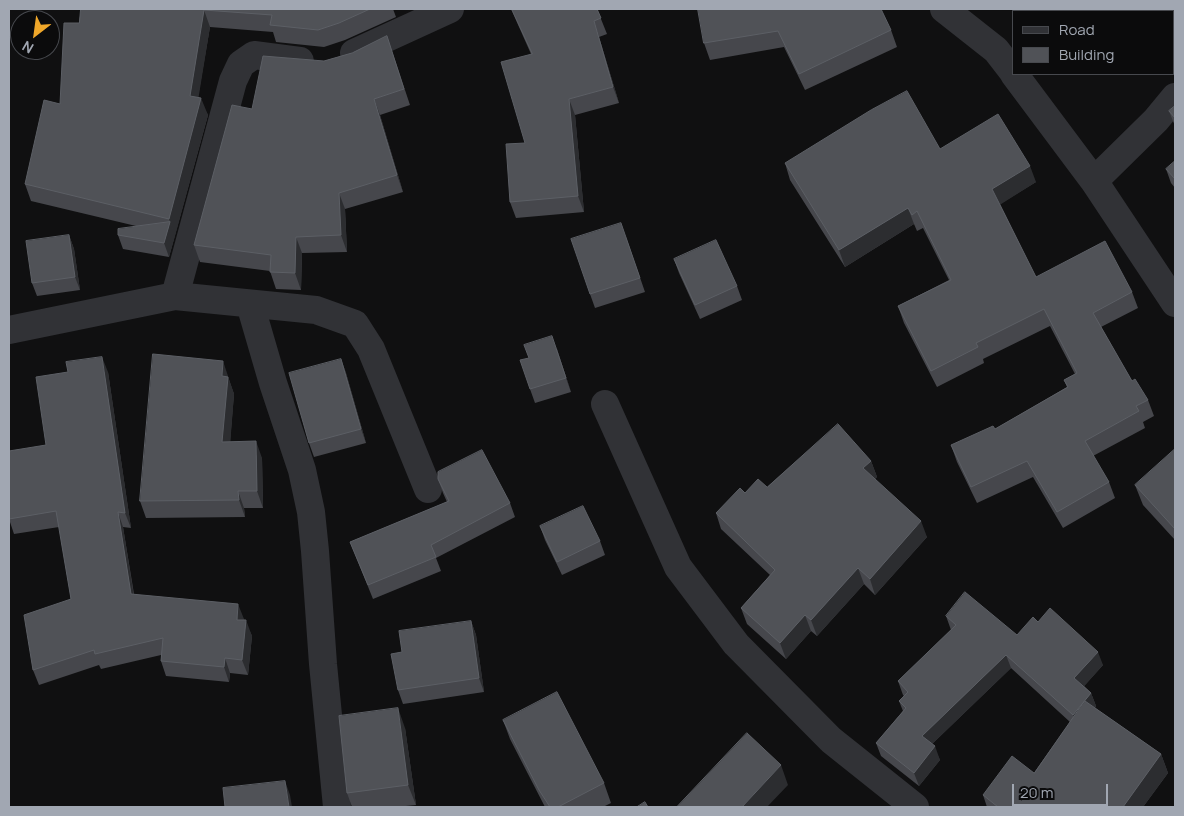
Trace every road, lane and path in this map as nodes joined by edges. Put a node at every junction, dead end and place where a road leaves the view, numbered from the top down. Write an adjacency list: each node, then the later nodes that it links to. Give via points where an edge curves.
1 (450, 9): 7 (street, via 330,62 254,55 241,64 233,81)
2 (944, 9): 3 (street, via 996,50)
3 (1012, 72)
4 (1014, 75): 6 (street)
5 (1175, 97): 6 (street)
6 (1094, 181): 8 (street)
7 (175, 296): 9 (street); 10 (street)
8 (1175, 303)
9 (250, 304): 12 (street, via 316,310 355,324 371,349); 13 (street, via 302,470 311,512)
10 (9, 330)
11 (604, 404): 14 (street, via 678,567 736,644 832,740)
12 (428, 489)
13 (337, 807)
14 (915, 807)

